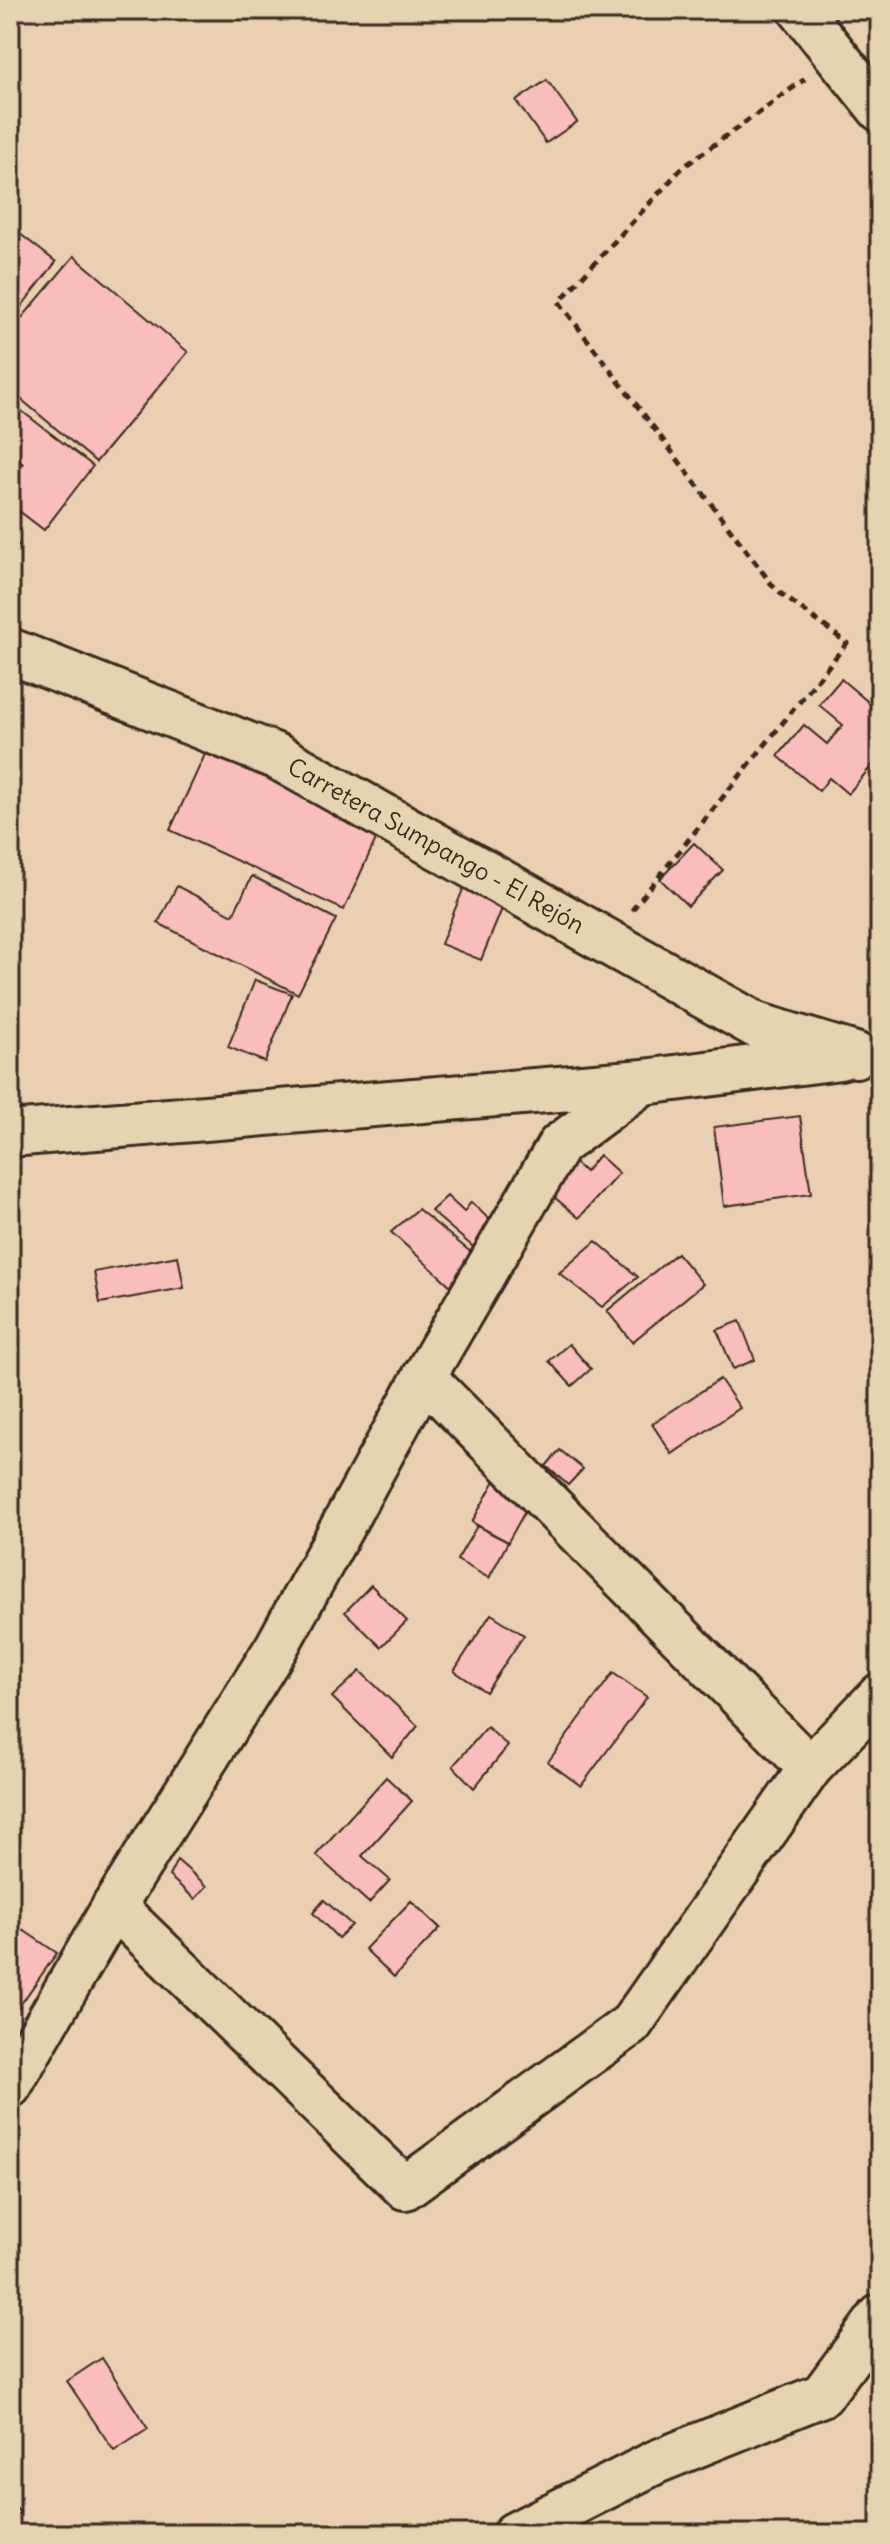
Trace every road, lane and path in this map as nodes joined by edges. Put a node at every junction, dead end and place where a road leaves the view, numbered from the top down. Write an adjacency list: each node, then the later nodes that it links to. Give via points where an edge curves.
1 (800, 10): 2 (street)
2 (837, 55): 3 (street); 5 (path, via 682,168 559,302 776,590 847,643 660,879)
3 (880, 110)
4 (10, 651): 5 (street, Carretera Sumpango - El Rejón, via 276,756)
5 (604, 940): 6 (street, Carretera Sumpango - El Rejón, via 756,1025)
6 (868, 1056): 7 (street)
7 (644, 1082): 8 (street); 9 (street, via 559,1145)
8 (10, 1134)
9 (424, 1377): 11 (street); 12 (street, via 276,1648)
10 (880, 1695): 11 (street)
11 (810, 1768): 12 (street, via 631,2024 405,2188)
12 (114, 1906): 13 (street)
13 (10, 2086)
14 (880, 2316): 15 (street, via 822,2395 656,2462)
15 (514, 2534)

